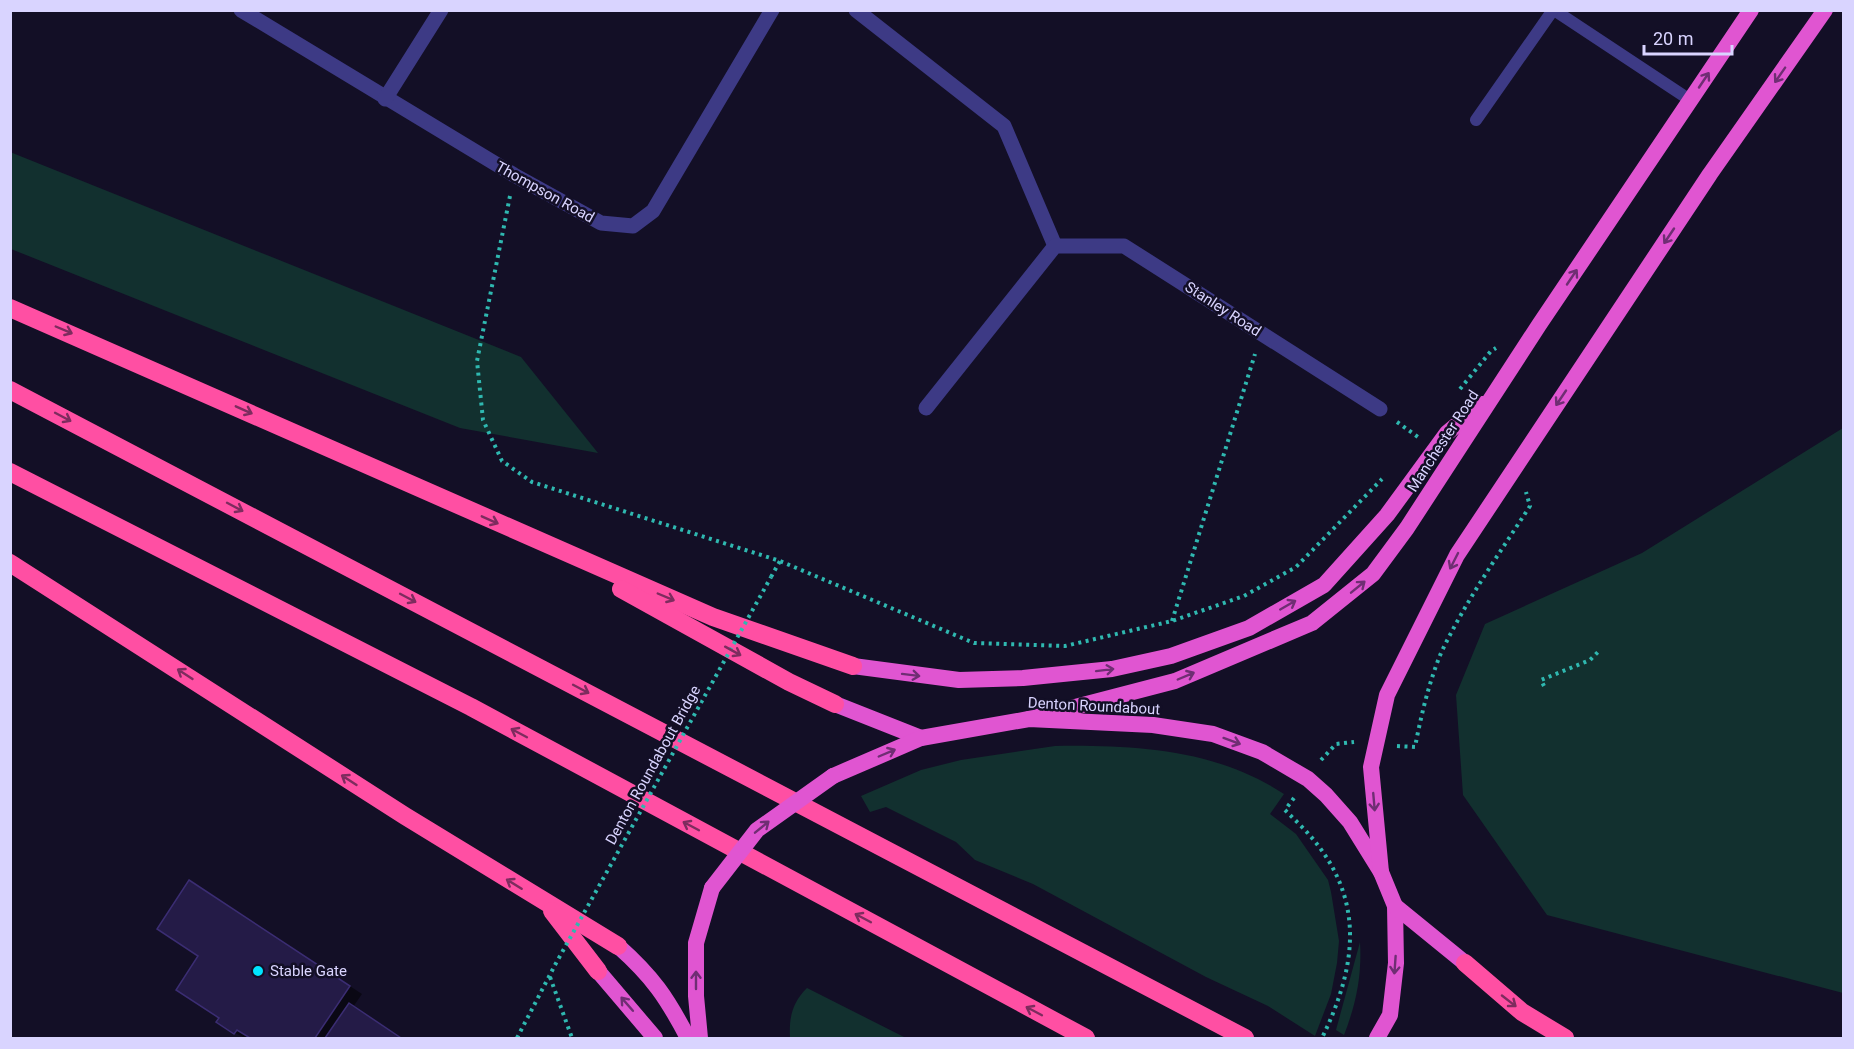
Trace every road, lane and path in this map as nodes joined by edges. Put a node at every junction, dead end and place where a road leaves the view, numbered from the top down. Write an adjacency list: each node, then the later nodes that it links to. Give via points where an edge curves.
1 (241, 10): 8 (street, Thompson Road)
2 (441, 10): 8 (street)
3 (772, 10): 11 (street, Thompson Road, via 653,211 633,226 601,223)
4 (856, 10): 12 (street, via 1004,126)
5 (1554, 10): 9 (lane); 10 (lane)
6 (1751, 10): 9 (highway, Manchester Road, one-way to 6)
7 (1825, 10): 37 (highway, one-way to 37, via 1710,174 1457,555 1388,695)
8 (385, 99): 11 (street, Thompson Road)
9 (1690, 100): 17 (highway, Manchester Road, one-way to 9)
10 (1476, 120)
11 (514, 176): 28 (path, via 477,361 483,420 502,461 532,482)
12 (1055, 246): 14 (street, Stanley Road, via 1124,246); 19 (street)
13 (10, 308): 27 (highway, one-way to 27)
14 (1261, 334): 20 (street, Stanley Road); 30 (path)
15 (1501, 345): 18 (path, via 1491,351)
16 (10, 390): 52 (highway, one-way to 52)
17 (1495, 393): 32 (highway, one-way to 17, via 959,680 1034,677 1112,669 1171,656 1249,628 1324,585 1387,515 1447,433); 35 (highway, Manchester Road, one-way to 17, via 1175,681 1312,623 1373,574)
18 (1456, 395)
19 (926, 408)
20 (1380, 409): 22 (path)
21 (1428, 430): 22 (path)
22 (1420, 439): 23 (path)
23 (1412, 448)
24 (10, 472): 51 (highway, one-way to 24, via 471,707)
25 (1387, 473): 30 (path, via 1296,567 1244,596)
26 (1530, 506): 37 (path, via 1441,654 1415,747)
27 (536, 541): 32 (highway, one-way to 32, via 713,617); 34 (highway, one-way to 34)
28 (780, 561): 30 (path, via 975,643 1065,646); 45 (path, Denton Roundabout Bridge, bridge)
29 (10, 564): 40 (highway, one-way to 29)
30 (1172, 621)
31 (1598, 652): 33 (path, via 1590,660 1541,680)
32 (854, 666)
33 (1544, 687)
34 (835, 704): 36 (highway)
35 (1029, 719): 36 (highway, Denton Roundabout); 38 (highway, Denton Roundabout, one-way to 38, via 1153,725 1214,734 1263,752)
36 (921, 738): 50 (highway, Denton Roundabout, one-way to 36, bridge, via 696,944 712,888 757,830 833,776)
37 (1377, 744): 38 (path, via 1336,744); 39 (highway, one-way to 39, via 1371,767)
38 (1308, 779): 39 (highway, Denton Roundabout, via 1350,822); 53 (path, via 1285,810 1320,848 1341,884 1352,930 1349,967 1337,1008)
39 (1381, 872): 41 (highway, Denton Roundabout)
40 (546, 904): 42 (highway); 44 (highway)
41 (1395, 906): 43 (highway); 54 (highway, Denton Roundabout, one-way to 54, via 1396,963 1390,1015)
42 (618, 946): 49 (highway, via 667,997)
43 (1465, 963): 55 (highway, one-way to 55, via 1522,1012)
44 (598, 971): 48 (highway, one-way to 44)
45 (550, 976): 46 (path, Denton Roundabout Bridge); 47 (path)
46 (517, 1038)
47 (572, 1038)
48 (655, 1038)
49 (688, 1038)
50 (700, 1038)
51 (1086, 1038)
52 (1245, 1038)
53 (1322, 1038)
54 (1377, 1038)
55 (1565, 1038)

